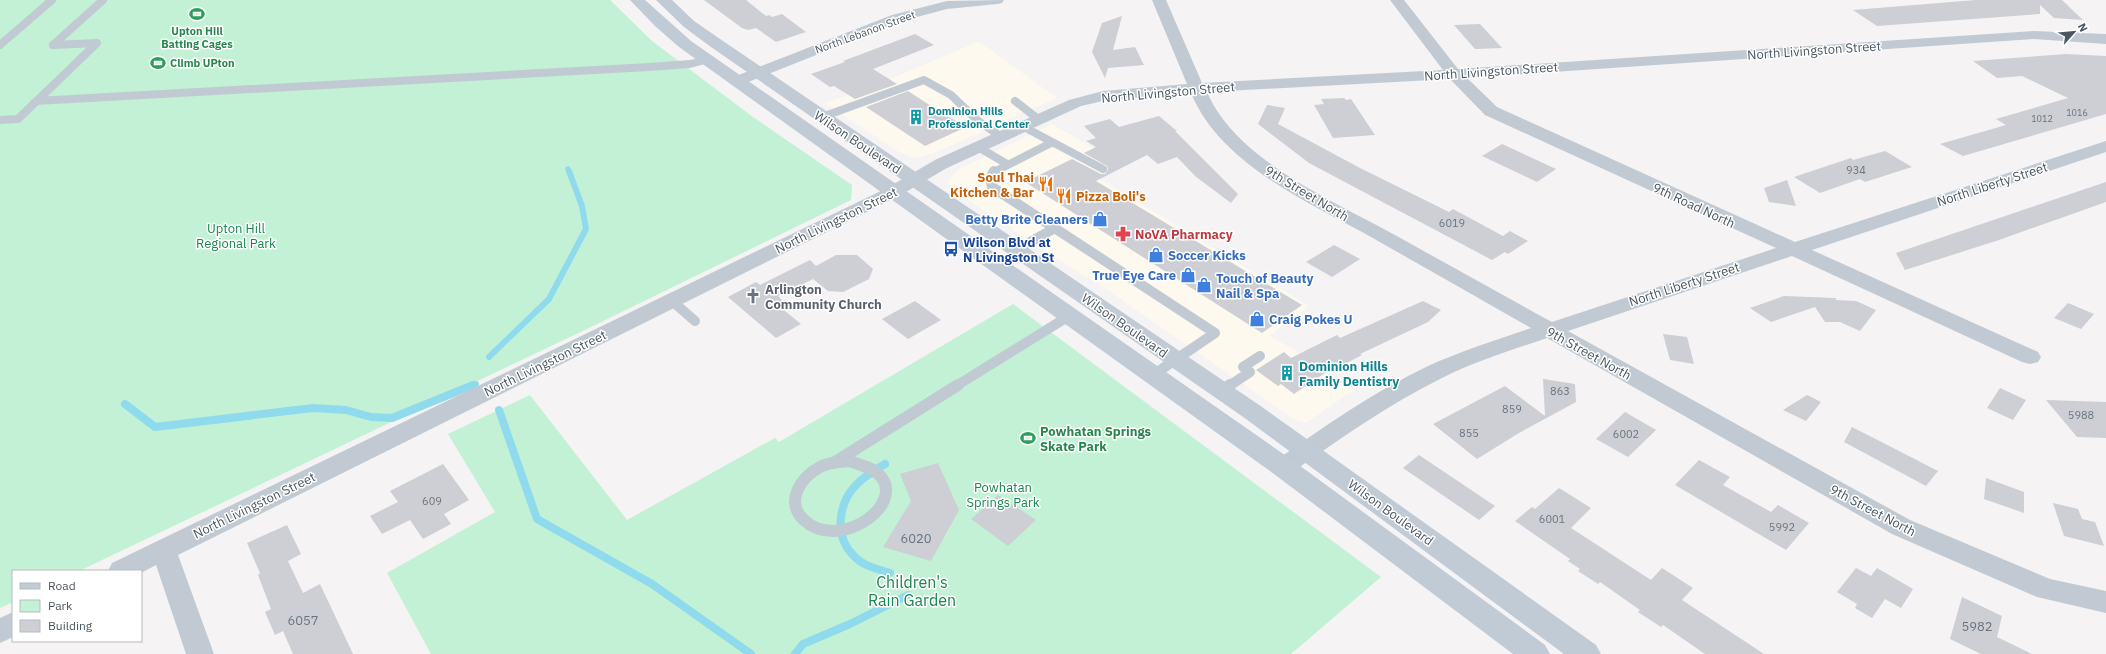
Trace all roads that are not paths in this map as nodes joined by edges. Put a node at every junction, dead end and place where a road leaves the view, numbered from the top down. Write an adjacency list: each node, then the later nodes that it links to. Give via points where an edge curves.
1 (52, 0): 9 (lane)
2 (103, 0): 15 (lane, via 53,45 97,43)
3 (637, 0): 10 (main road, Wilson Boulevard, via 660,23)
4 (663, 0): 11 (main road, Wilson Boulevard, via 689,24)
5 (997, 0): 11 (street, North Lebanon Street, via 947,5 897,18)
6 (1159, 0): 14 (street, 9th Street North)
7 (1397, 0): 12 (street, 9th Road North)
8 (2106, 39): 12 (street, North Livingston Street, via 2034,35)
9 (0, 45)
10 (708, 60): 13 (main road, Wilson Boulevard); 15 (street, via 649,67)
11 (757, 73): 13 (street, North Lebanon Street); 17 (main road, Wilson Boulevard)
12 (1454, 74): 14 (street, North Livingston Street); 30 (street, 9th Road North, via 1491,111)
13 (737, 81): 28 (main road, Wilson Boulevard)
14 (1198, 88): 18 (street, North Livingston Street, via 1103,96 1075,103); 35 (street, 9th Street North, via 1204,105 1215,122 1233,142 1265,168 1329,208)
15 (36, 101): 19 (lane, via 18,119)
16 (1015, 101): 18 (lane)
17 (822, 117): 21 (lane, via 924,80 951,95 977,120); 27 (main road, Wilson Boulevard)
18 (1038, 119): 20 (street, North Livingston Street)
19 (0, 120)
20 (1022, 126): 21 (street, North Livingston Street); 22 (lane)
21 (1000, 136): 24 (street, North Livingston Street)
22 (1051, 143): 25 (lane); 26 (lane, via 1062,146)
23 (2106, 146): 30 (street, North Liberty Street)
24 (978, 147): 25 (lane); 27 (street, North Livingston Street)
25 (1007, 164): 29 (lane, via 994,171 990,178 992,187)
26 (1103, 169)
27 (914, 180): 28 (street, North Livingston Street); 31 (main road, Wilson Boulevard)
28 (893, 192): 32 (street, North Livingston Street); 33 (main road, Wilson Boulevard)
29 (1055, 228): 31 (lane); 38 (lane, via 1215,333)
30 (1794, 248): 35 (street, North Liberty Street); 37 (street, 9th Road North)
31 (1016, 250): 38 (main road, Wilson Boulevard)
32 (672, 301): 34 (lane); 44 (street, North Livingston Street)
33 (1069, 316): 39 (main road, Wilson Boulevard); 42 (lane)
34 (695, 321)
35 (1549, 330): 41 (street, North Liberty Street, via 1491,349 1435,372 1358,415); 46 (street, 9th Street North, via 1901,527 2046,589)
36 (1260, 356): 40 (lane, via 1243,367 1250,372)
37 (2030, 357)
38 (1176, 360): 39 (lane); 40 (main road, Wilson Boulevard)
39 (1153, 375): 43 (main road, Wilson Boulevard)
40 (1222, 391): 41 (main road, Wilson Boulevard)
41 (1307, 451): 43 (street, North Liberty Street); 51 (main road, Wilson Boulevard)
42 (835, 462): 42 (lane, via 810,473 801,482 795,493 794,504 805,522 817,529 833,532 850,530 864,524 884,503 887,491 883,479 875,470 850,461)
43 (1283, 467): 50 (main road, Wilson Boulevard)
44 (164, 550): 45 (street, North Livingston Street); 49 (street)
45 (123, 570)
46 (2106, 602)
47 (12, 625): 48 (street)
48 (0, 631)
49 (200, 654)
50 (1536, 654)
51 (1586, 654)

